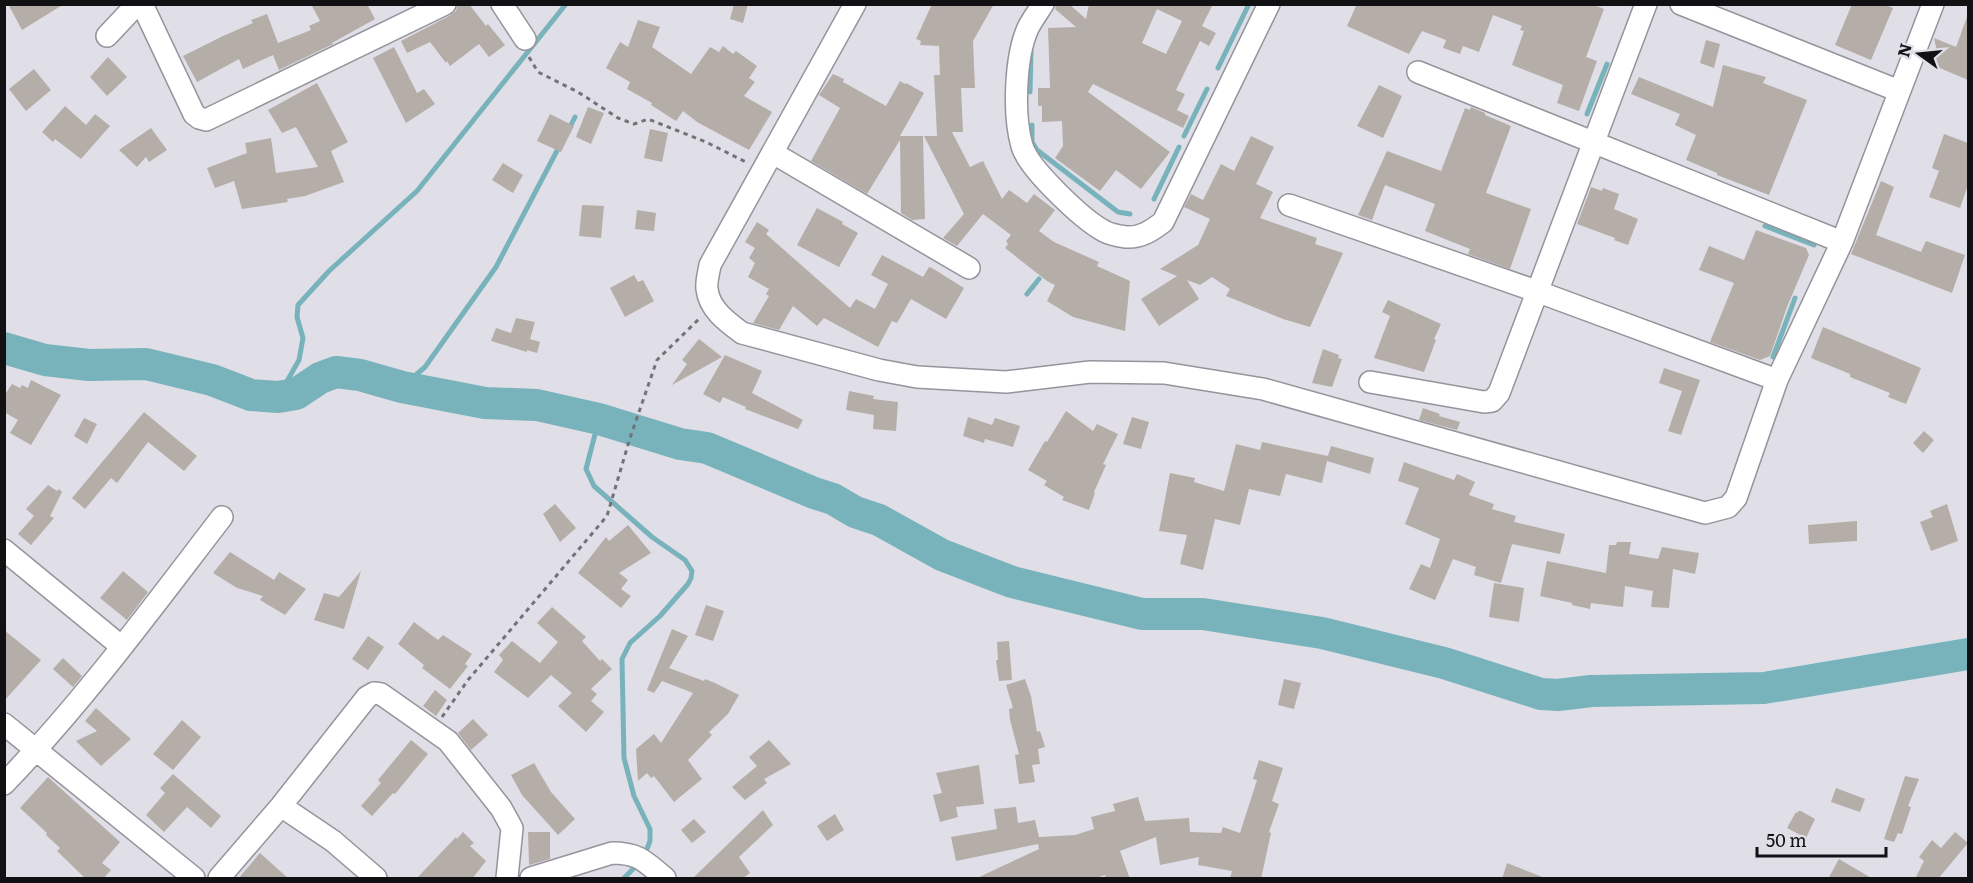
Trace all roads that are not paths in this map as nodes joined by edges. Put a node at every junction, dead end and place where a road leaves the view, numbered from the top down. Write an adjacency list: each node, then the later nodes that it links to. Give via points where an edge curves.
1 (137, 4): 11 (street)
2 (142, 4): 3 (street, via 194,114 206,120)
3 (445, 4)
4 (502, 4): 12 (street)
5 (855, 4): 16 (street)
6 (1042, 4): 7 (street, via 1028,29 1019,66 1016,108 1022,147 1036,171 1086,218 1105,232 1127,237 1147,234 1163,222)
7 (1269, 4)
8 (1646, 4): 15 (street)
9 (1681, 4): 14 (street)
10 (1933, 4): 14 (street)
11 (107, 36)
12 (525, 39)
13 (1418, 72): 15 (street)
14 (1899, 91): 18 (street)
15 (1594, 141): 18 (street); 20 (street)
16 (773, 153): 19 (street); 21 (street, via 710,265 707,289 713,307 742,333 879,370 917,377 1006,382 1090,372 1164,373 1263,389 1705,513 1728,507 1736,498)
17 (1289, 205): 20 (street)
18 (1842, 242): 21 (street)
19 (969, 268)
20 (1536, 291): 21 (street); 22 (street, via 1499,393 1492,400 1484,402)
21 (1777, 380)
22 (1370, 382)
23 (222, 516): 25 (street)
24 (4, 550): 25 (street)
25 (122, 647): 27 (street)
26 (4, 724): 27 (street)
27 (37, 750): 28 (street); 30 (street)
28 (4, 784)
29 (281, 806): 31 (street); 32 (street, via 333,841); 33 (street, via 367,697 381,694 448,741 501,808 512,828)
30 (194, 879)
31 (219, 879)
32 (376, 879)
33 (507, 879)
34 (531, 879): 35 (street, via 622,853 639,857)
35 (666, 879)

